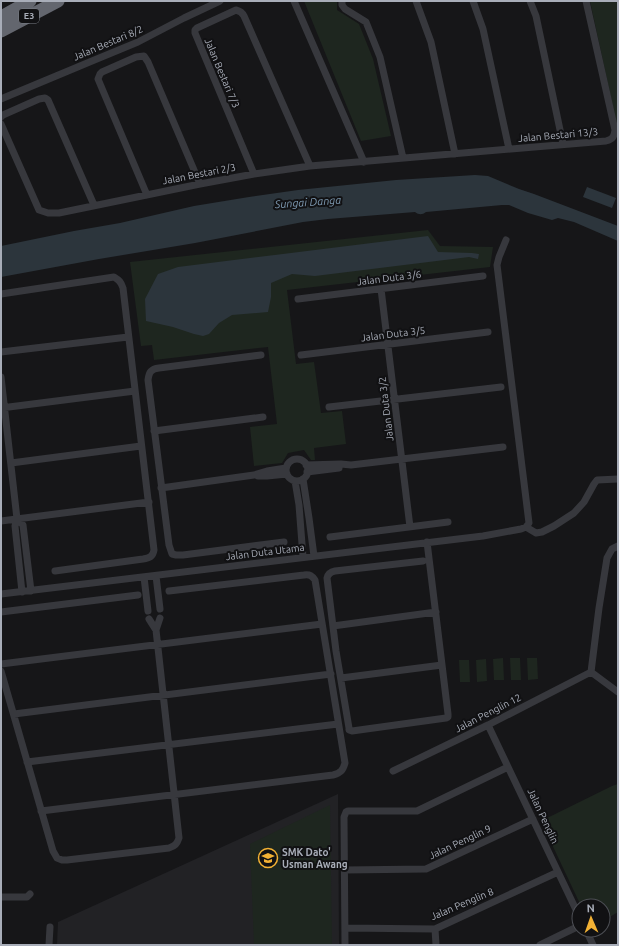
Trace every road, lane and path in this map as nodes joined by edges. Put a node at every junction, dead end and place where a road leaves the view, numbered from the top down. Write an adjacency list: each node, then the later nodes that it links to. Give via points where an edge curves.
1 (30, 1): 10 (highway, E3)
2 (58, 1): 11 (highway, E3)
3 (220, 1): 12 (street, Jalan Bestari 8/2, via 138,42)
4 (294, 1): 19 (street)
5 (342, 1): 18 (street, via 345,9 366,22 380,57)
6 (416, 1): 17 (street, via 431,42)
7 (473, 1): 16 (street, via 483,29)
8 (530, 1): 15 (street, via 536,16)
9 (586, 1): 15 (street, Jalan Bestari 13/3, via 614,124 614,136 606,141)
10 (1, 17)
11 (1, 31)
12 (1, 99)
13 (1, 117): 24 (street, via 45,98)
14 (1, 124): 24 (street, Jalan Bestari 2/3, via 39,210 59,213)
15 (563, 144): 16 (street, Jalan Bestari 13/3)
16 (509, 149): 17 (street, Jalan Bestari 13/3)
17 (455, 154): 18 (street, Jalan Bestari 13/3)
18 (403, 158): 19 (street, Jalan Bestari 13/3)
19 (364, 162): 20 (street, Jalan Bestari 2/3)
20 (310, 166): 21 (street, Jalan Bestari 2/3); 21 (street, Jalan Bestari 7/3, via 244,16 236,10 197,28 195,33)
21 (254, 174): 22 (street, Jalan Bestari 2/3)
22 (200, 184): 23 (street, Jalan Bestari 2/3); 23 (street, via 148,62 144,56 136,57 102,72 98,79)
23 (147, 194): 24 (street, Jalan Bestari 2/3)
24 (94, 205)
25 (506, 240): 58 (street, via 497,265)
26 (483, 276): 27 (street, Jalan Duta 3/6)
27 (381, 289): 29 (street, Jalan Duta 3/6); 32 (street, Jalan Duta 3/2)
28 (1, 294): 31 (street, via 114,278 123,288)
29 (298, 299)
30 (488, 332): 32 (street, Jalan Duta 3/5)
31 (128, 336): 33 (street); 38 (street)
32 (388, 344): 35 (street, Jalan Duta 3/5); 39 (street, Jalan Duta 3/2)
33 (1, 352)
34 (260, 355): 43 (street, via 151,371 148,380)
35 (301, 355)
36 (1, 377): 41 (street)
37 (501, 387): 39 (street)
38 (135, 391): 41 (street); 44 (street)
39 (395, 399): 40 (street); 46 (street, Jalan Duta 3/2)
40 (328, 407)
41 (3, 408): 47 (street)
42 (263, 418): 43 (street)
43 (154, 431): 53 (street)
44 (141, 446): 47 (street); 54 (street)
45 (503, 447): 46 (street)
46 (402, 459): 48 (street); 59 (street, Jalan Duta 3/2)
47 (11, 463): 55 (street)
48 (307, 469): 49 (street, via 301,460 294,460 288,464); 50 (street)
49 (287, 471): 52 (street, via 290,479); 53 (street, via 267,471)
50 (303, 479): 52 (street); 64 (street)
51 (618, 479): 58 (street, via 597,480 574,513 554,526 536,533)
52 (295, 481): 65 (street)
53 (161, 488): 61 (street, via 172,554 183,555)
54 (149, 502): 55 (street); 67 (street, via 154,544 153,555 149,558)
55 (18, 519): 56 (street); 70 (street, via 23,525); 72 (street, via 15,526)
56 (1, 521)
57 (448, 522): 59 (street)
58 (527, 525): 62 (street, Jalan Duta Utama, via 521,529 483,536)
59 (410, 526): 60 (street)
60 (330, 537)
61 (284, 542)
62 (427, 542): 64 (street, Jalan Duta Utama); 78 (street)
63 (618, 546): 88 (street, via 612,549 607,558)
64 (314, 556): 65 (street, Jalan Duta Utama)
65 (304, 557): 68 (street, Jalan Duta Utama)
66 (423, 561): 82 (street, via 329,573 327,578)
67 (55, 571)
68 (156, 576): 69 (street, Jalan Duta Utama); 75 (street)
69 (144, 577): 70 (street, Jalan Duta Utama); 76 (street)
70 (31, 591): 72 (street, Jalan Duta Utama)
71 (169, 591): 81 (street, via 308,574 315,580)
72 (22, 592): 73 (street, Jalan Duta Utama)
73 (1, 594)
74 (138, 595): 77 (street)
75 (160, 609)
76 (148, 611)
77 (1, 612)
78 (436, 612): 82 (street); 86 (street)
79 (160, 618): 83 (street)
80 (149, 619): 83 (street)
81 (322, 624): 84 (street); 89 (street)
82 (333, 626): 90 (street)
83 (156, 630): 84 (street)
84 (157, 645): 85 (street); 92 (street)
85 (1, 664)
86 (442, 665): 90 (street); 90 (street, via 448,717 355,731 349,728)
87 (1, 671): 93 (street)
88 (591, 672): 91 (street); 95 (street, Jalan Penglin 12)
89 (330, 674): 92 (street); 94 (street)
90 (341, 678)
91 (618, 692)
92 (163, 696): 93 (street); 96 (street)
93 (14, 714): 97 (street)
94 (338, 724): 96 (street); 100 (street, via 345,763 342,772 338,774)
95 (488, 725): 98 (street, Jalan Penglin); 99 (street, Jalan Penglin 12)
96 (169, 745): 97 (street); 100 (street)
97 (27, 762): 101 (street)
98 (508, 766): 102 (street, Jalan Penglin); 103 (street, via 417,811 346,812)
99 (393, 771)
100 (174, 795): 101 (street); 101 (street, via 179,838 170,848 62,860 54,855)
101 (41, 811)
102 (533, 819): 103 (street, Jalan Penglin 9, via 426,869); 104 (street, Jalan Penglin)
103 (344, 870): 109 (street)
104 (558, 872): 107 (street, Jalan Penglin); 110 (street, Jalan Penglin 8)
105 (30, 894): 106 (street, via 27,897)
106 (2, 896)
107 (571, 899)
108 (50, 927): 112 (street)
109 (345, 928): 110 (street, Jalan Penglin 8); 113 (street)
110 (435, 929): 114 (street)
111 (571, 930): 115 (street)
112 (49, 945)
113 (345, 945)
114 (436, 945)
115 (540, 945)

